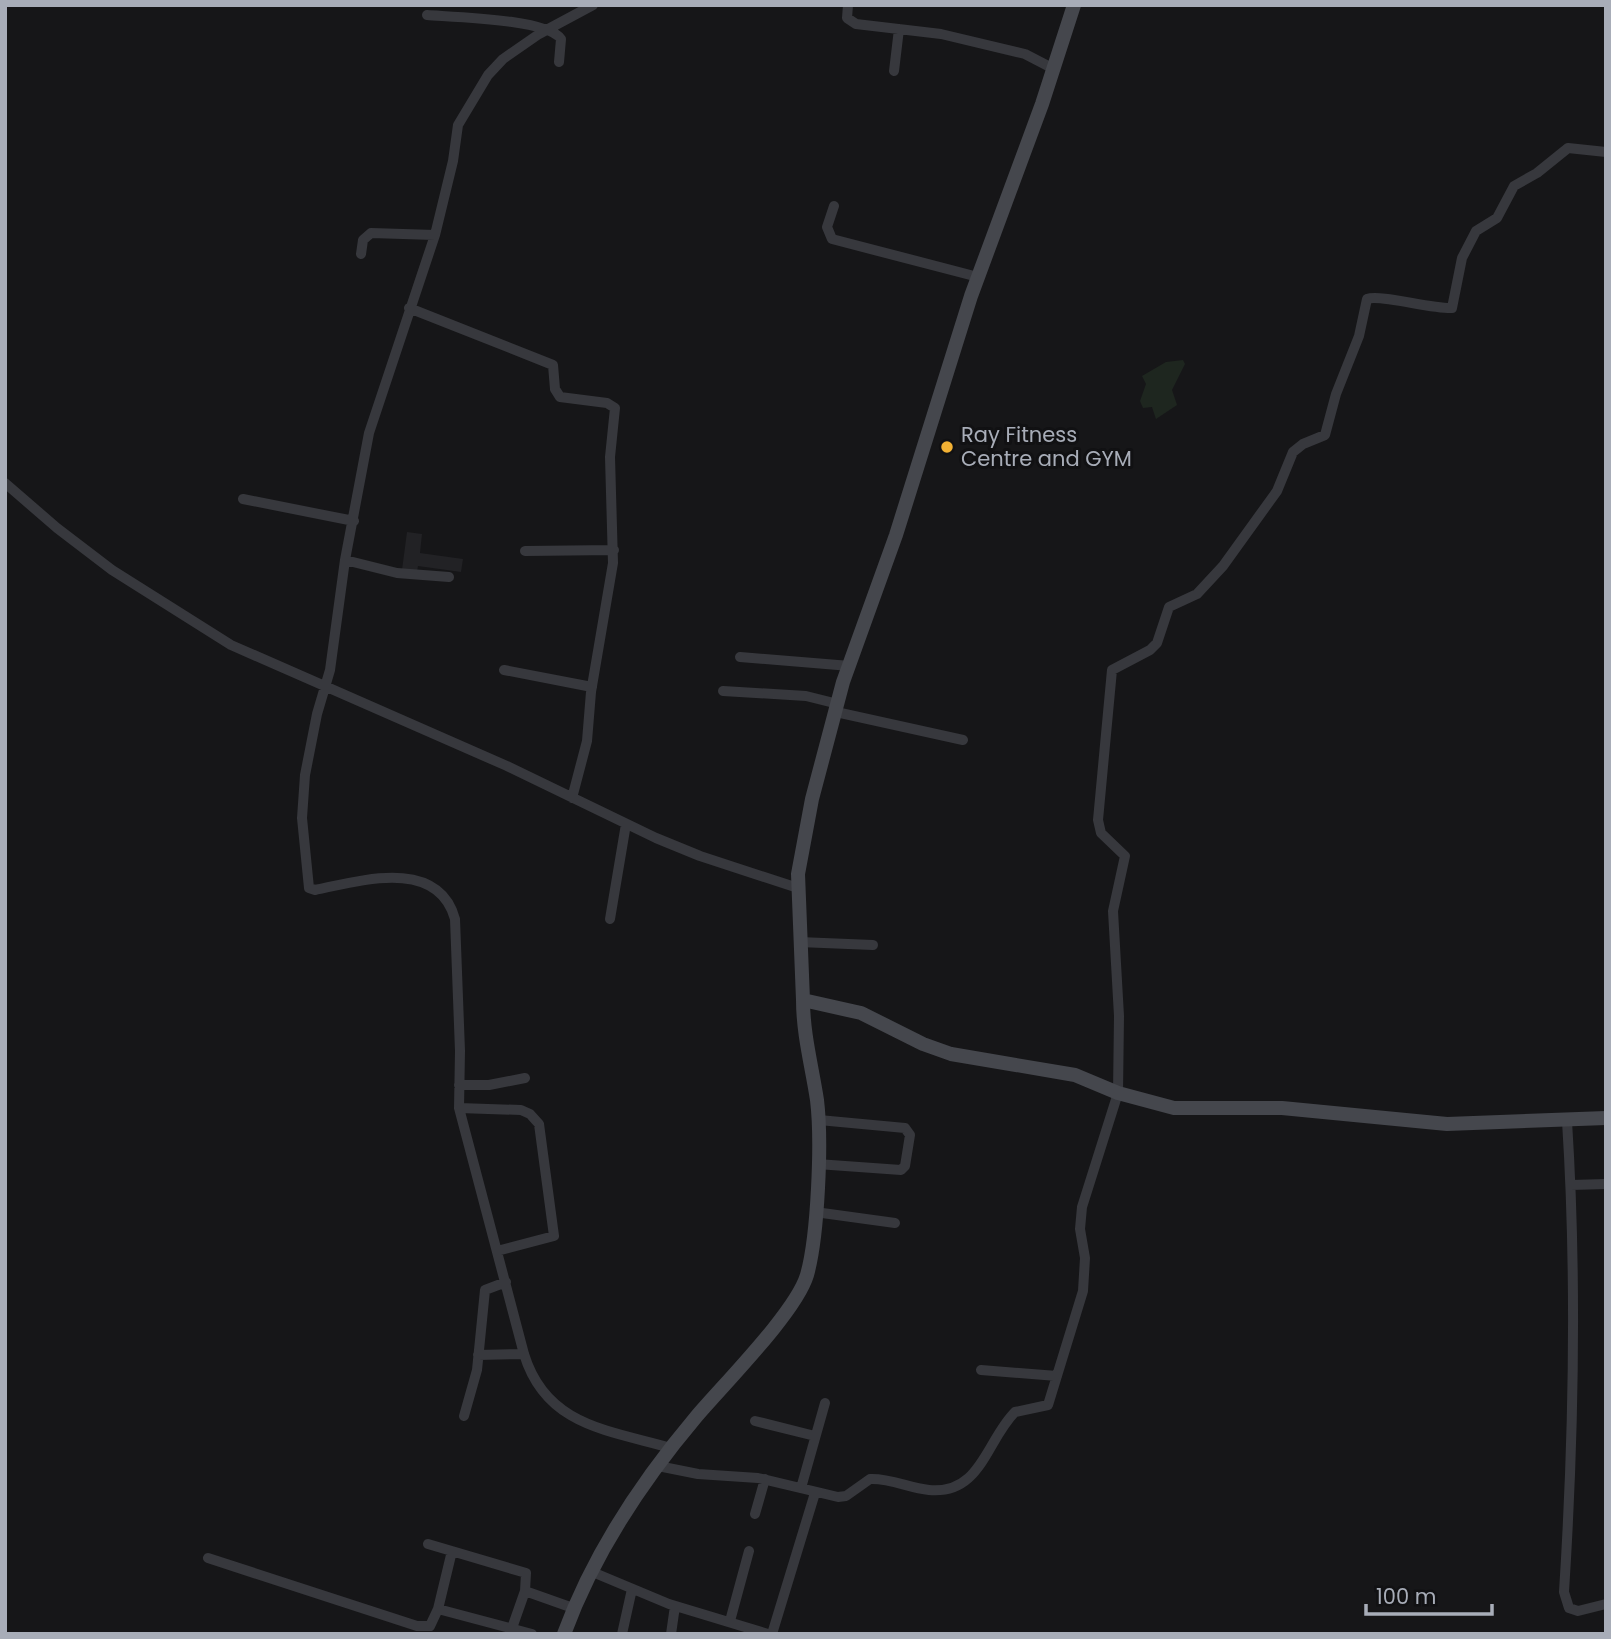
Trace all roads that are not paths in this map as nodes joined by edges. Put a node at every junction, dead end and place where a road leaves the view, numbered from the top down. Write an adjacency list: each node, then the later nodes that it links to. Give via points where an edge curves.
1 (593, 5): 6 (street)
2 (848, 5): 5 (street, via 851,22)
3 (1074, 5): 8 (street)
4 (427, 15): 6 (street, via 513,21)
5 (899, 29): 8 (street, via 1025,54); 9 (street)
6 (547, 30): 7 (street, via 561,39); 12 (street, via 503,59 463,114)
7 (559, 62)
8 (1052, 68): 14 (street)
9 (894, 71)
10 (1606, 152): 42 (street, via 1568,148 1508,191 1497,218 1476,231 1468,245 1452,308 1367,299 1325,435 1293,452 1277,491 1254,525 1197,594 1169,607 1157,643 1112,670 1098,820 1101,833 1125,856 1113,911)
11 (834, 206): 14 (street, via 827,227 832,239)
12 (435, 235): 13 (street, via 371,233 363,240); 15 (street)
13 (361, 254)
14 (978, 277): 24 (street)
15 (409, 308): 18 (street, via 369,433); 19 (street, via 553,365 560,397 615,408 610,457)
16 (5, 483): 26 (street, via 73,541 190,622)
17 (243, 499): 18 (street)
18 (354, 521): 21 (street)
19 (614, 550): 20 (street); 27 (street)
20 (525, 551)
21 (345, 561): 22 (street, via 397,573); 26 (street)
22 (449, 577)
23 (740, 657): 24 (street)
24 (850, 666): 29 (street)
25 (504, 670): 27 (street)
26 (326, 687): 31 (street); 41 (street, via 303,789 306,883 315,890 380,877 407,878 436,892 452,908)
27 (592, 687): 31 (street, via 587,741)
28 (723, 691): 29 (street, via 806,696)
29 (837, 708): 30 (street); 33 (street, via 809,812)
30 (963, 740)
31 (572, 798): 32 (street)
32 (626, 824): 33 (street, via 700,856); 34 (street)
33 (798, 888): 35 (street)
34 (610, 919)
35 (799, 942): 36 (street); 37 (street)
36 (873, 945)
37 (803, 1000): 38 (street); 39 (street)
38 (829, 1004): 39 (street); 42 (street, via 861,1013 951,1054 1075,1074)
39 (803, 1022): 45 (street)
40 (525, 1078): 41 (street)
41 (459, 1085): 43 (street)
42 (1118, 1093): 46 (street, via 1174,1108 1282,1108 1447,1124); 57 (street, via 1082,1207 1083,1291)
43 (459, 1108): 52 (street); 52 (street, via 521,1110 539,1124 555,1236)
44 (1606, 1118): 46 (street)
45 (819, 1120): 47 (street); 47 (street, via 905,1128 910,1135 901,1170)
46 (1566, 1121): 49 (street)
47 (817, 1164): 50 (street)
48 (1606, 1184): 49 (street)
49 (1571, 1185): 75 (street, via 1574,1373 1564,1592 1569,1608 1578,1611)
50 (815, 1212): 51 (street); 62 (street, via 811,1259 794,1300)
51 (895, 1223)
52 (497, 1251): 53 (street)
53 (506, 1282): 54 (street); 55 (street, via 485,1290)
54 (524, 1354): 55 (street); 62 (street, via 536,1384 570,1416)
55 (478, 1355): 59 (street)
56 (981, 1370): 57 (street)
57 (1057, 1376): 66 (street, via 1048,1405 1015,1412 965,1483 929,1490 870,1479 846,1496)
58 (825, 1403): 61 (street)
59 (464, 1416)
60 (755, 1421): 61 (street)
61 (815, 1436): 65 (street)
62 (671, 1448): 63 (street)
63 (658, 1466): 64 (street); 72 (street)
64 (765, 1479): 65 (street); 67 (street)
65 (800, 1488): 66 (street)
66 (815, 1493): 85 (street)
67 (755, 1514)
68 (428, 1544): 69 (street)
69 (452, 1551): 74 (street, via 522,1571 527,1577); 78 (street)
70 (749, 1551): 79 (street)
71 (208, 1558): 78 (street, via 417,1626 430,1626)
72 (590, 1571): 73 (street); 77 (street)
73 (632, 1588): 76 (street); 83 (street)
74 (525, 1591): 77 (street); 80 (street)
75 (1606, 1604)
76 (675, 1606): 79 (street); 84 (street)
77 (573, 1608): 82 (street)
78 (438, 1609): 80 (street)
79 (730, 1621): 85 (street)
80 (512, 1628): 81 (street)
81 (532, 1634)
82 (564, 1634)
83 (622, 1634)
84 (671, 1634)
85 (770, 1634)

